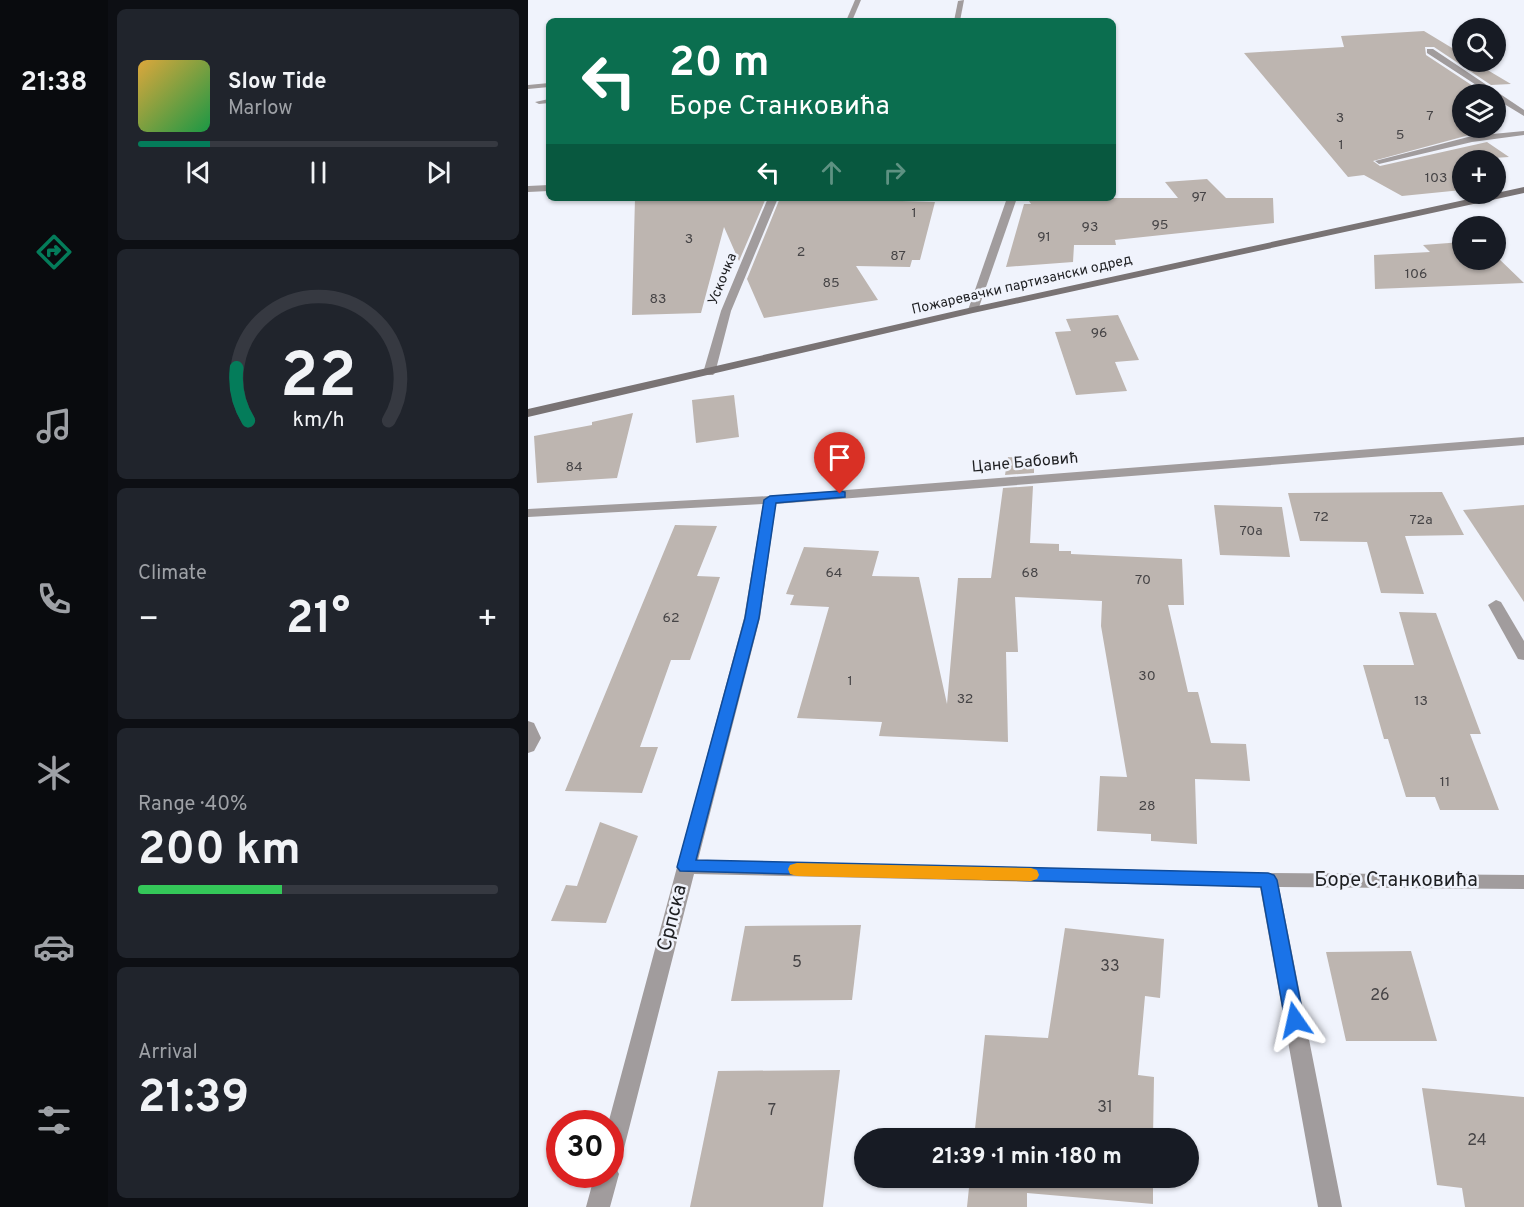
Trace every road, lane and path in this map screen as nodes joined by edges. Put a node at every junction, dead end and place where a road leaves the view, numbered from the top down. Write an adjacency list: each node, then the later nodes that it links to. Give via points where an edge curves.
1 (858, 0): 3 (street)
2 (961, 1): 4 (street)
3 (850, 18)
4 (958, 18)
5 (1430, 51): 6 (street)
6 (1479, 84)
7 (546, 85): 8 (street)
8 (528, 87)
9 (546, 101): 10 (street)
10 (539, 102)
11 (1506, 102): 12 (street)
12 (1524, 114)
13 (1524, 133): 14 (street, via 1472,139)
14 (1378, 161)
15 (546, 188): 16 (street)
16 (528, 189)
17 (1524, 190): 20 (street, Пожаревачки партизански одред)
18 (772, 201): 21 (street, Ускочка, via 726,311)
19 (1011, 201): 20 (street)
20 (973, 310): 21 (street, Пожаревачки партизански одред)
21 (709, 373): 22 (street, Пожаревачки партизански одред)
22 (528, 413)
23 (1524, 441): 24 (street, Цане Бабовић)
24 (770, 500): 25 (street, Цане Бабовић); 30 (street, Српска, via 752,618)
25 (528, 513)
26 (1496, 604): 27 (street)
27 (1524, 655)
28 (528, 727): 29 (street, via 533,738)
29 (528, 747)
30 (686, 867): 31 (street, Боре Станковића); 33 (street, Српска)
31 (1268, 880): 32 (street, Боре Станковића); 36 (street)
32 (1524, 882)
33 (623, 1110)
34 (603, 1188): 35 (street)
35 (598, 1207)
36 (1330, 1207)

